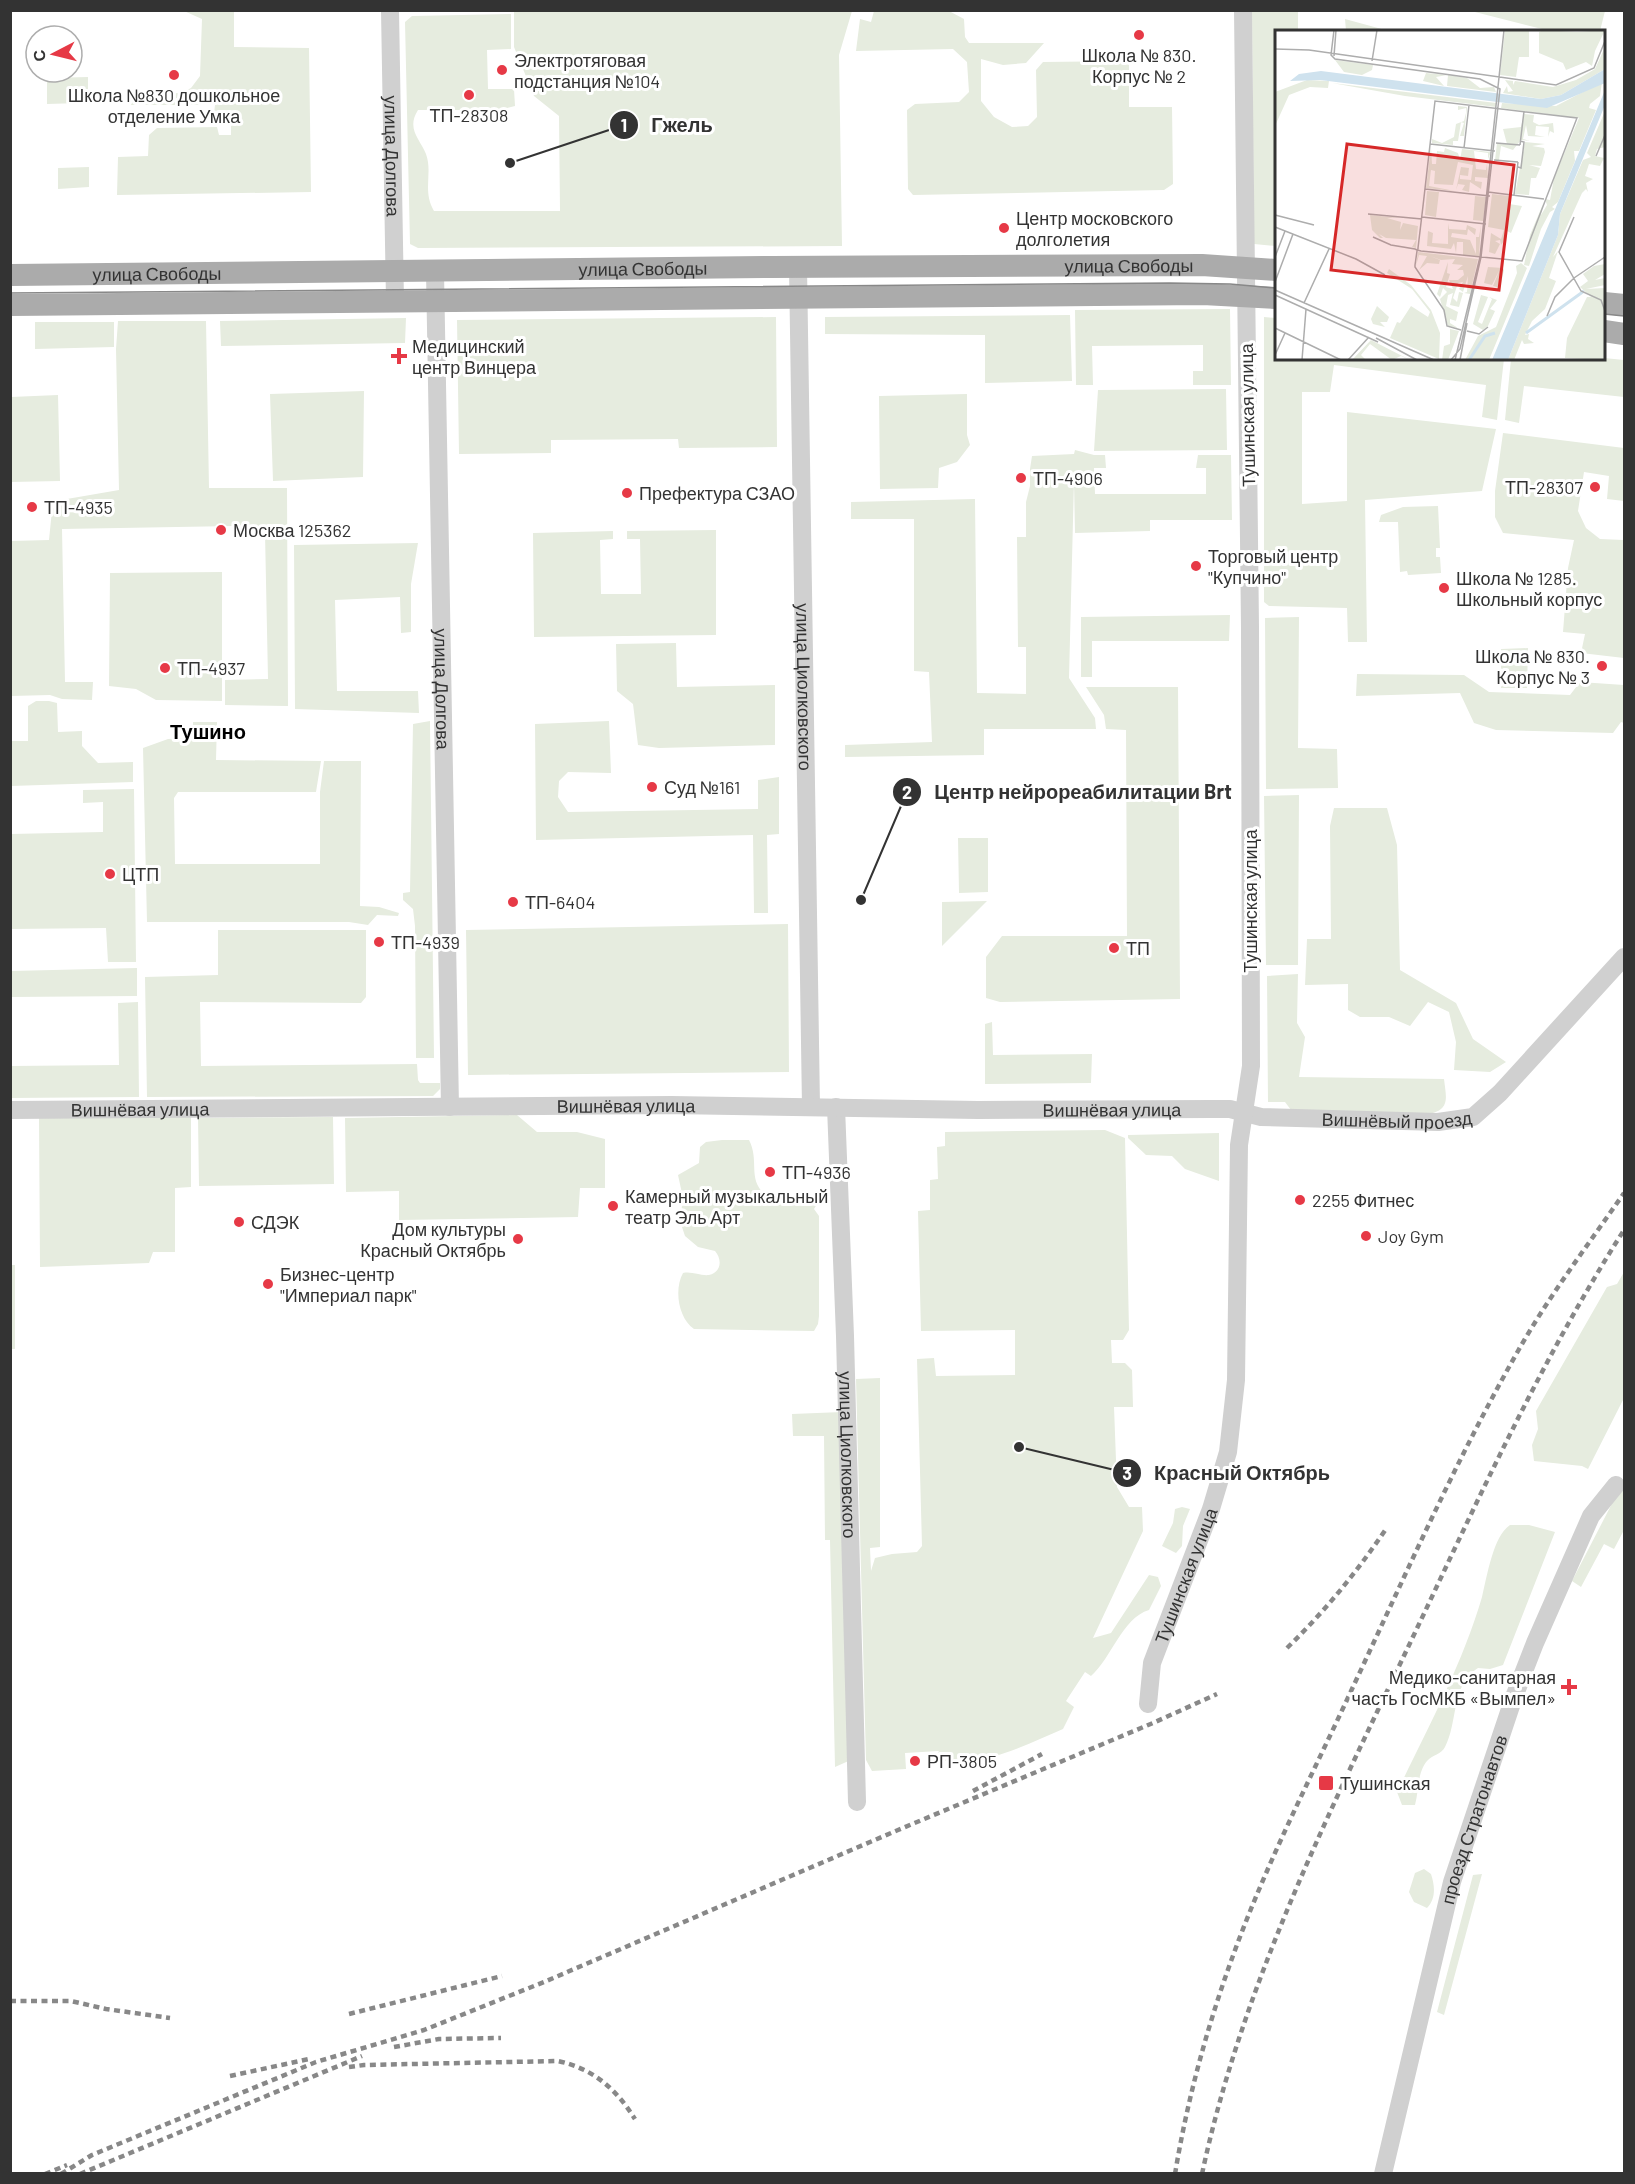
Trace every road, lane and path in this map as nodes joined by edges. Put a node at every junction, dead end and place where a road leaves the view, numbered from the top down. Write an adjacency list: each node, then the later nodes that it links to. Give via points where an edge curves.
1 (390, 10): 6 (street, улица Долгова)
2 (1243, 10): 4 (street, Тушинская улица)
3 (798, 267): 4 (main road, улица Свободы); 7 (main road, улица Свободы); 10 (street, улица Циолковского)
4 (1246, 267): 5 (main road, улица Свободы); 9 (street, Тушинская улица)
5 (1275, 270)
6 (394, 272): 7 (main road, улица Свободы); 8 (main road, улица Свободы); 12 (street, улица Долгова)
7 (435, 272): 13 (street, улица Долгова)
8 (10, 275)
9 (1246, 295): 10 (main road, улица Свободы); 11 (main road, улица Свободы); 24 (street, Тушинская улица, via 1251,1066)
10 (798, 297): 13 (main road, улица Свободы); 21 (street, улица Циолковского)
11 (1275, 298)
12 (395, 301): 13 (main road, улица Свободы); 15 (main road, улица Свободы)
13 (435, 301): 20 (street, улица Долгова)
14 (1605, 303): 16 (main road)
15 (10, 305)
16 (1624, 305)
17 (1605, 332): 18 (main road)
18 (1624, 334)
19 (1624, 957): 24 (street, Вишнёвый проезд, via 1500,1094 1473,1117 1438,1122 1261,1117)
20 (450, 1107): 21 (street, Вишнёвая улица); 23 (street, Вишнёвая улица)
21 (811, 1107): 22 (street, Вишнёвая улица)
22 (836, 1107): 24 (street, Вишнёвая улица); 27 (street, улица Циолковского)
23 (10, 1110)
24 (1242, 1112): 26 (street, Тушинская улица, via 1236,1380 1228,1452 1207,1520 1152,1663)
25 (1616, 1485): 28 (street, проезд Стратонавтов, via 1591,1516 1538,1638 1465,1841)
26 (1148, 1704)
27 (857, 1802)
28 (1383, 2174)

